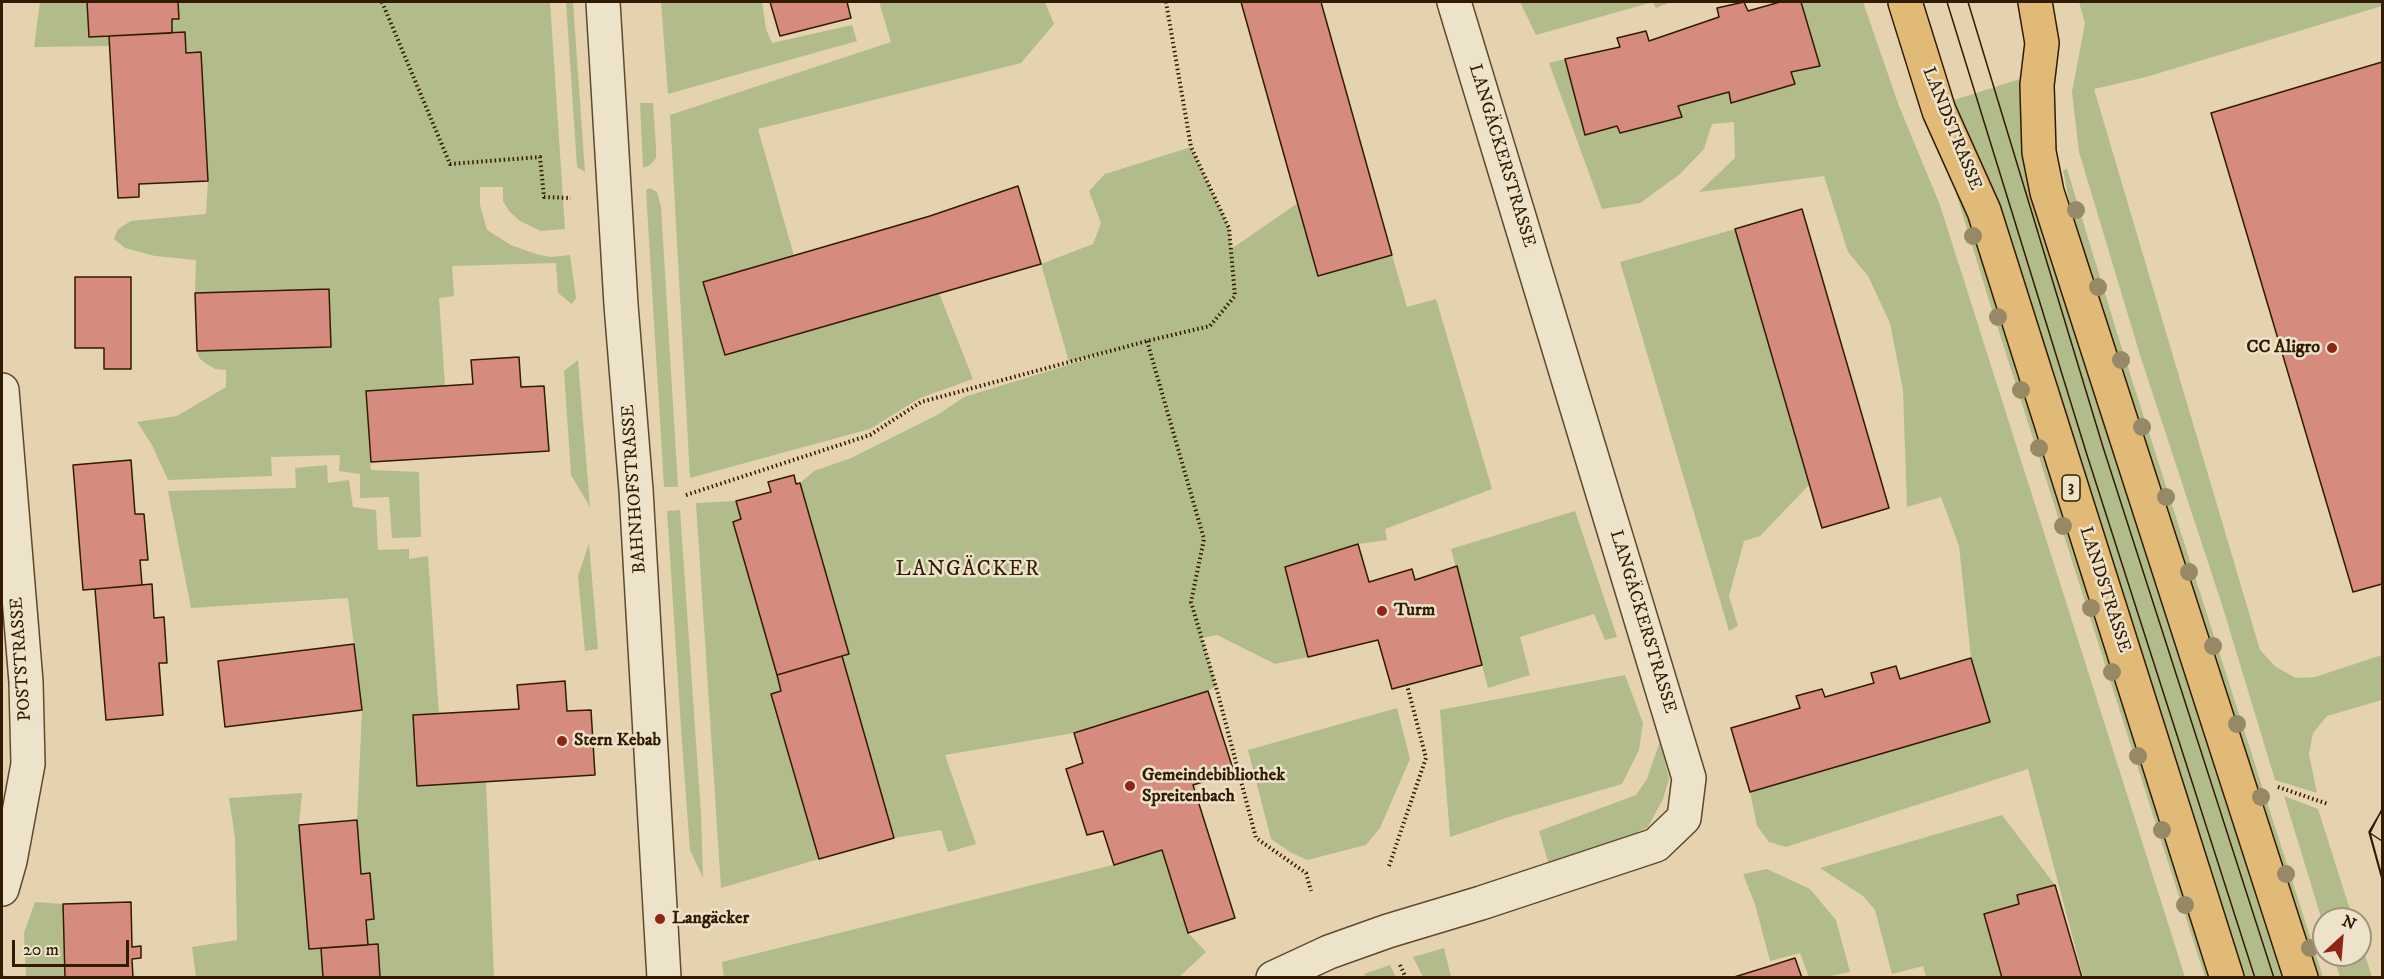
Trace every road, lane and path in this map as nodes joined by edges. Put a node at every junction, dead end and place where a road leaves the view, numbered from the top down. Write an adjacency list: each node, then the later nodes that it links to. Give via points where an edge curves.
1 (382, 2): 7 (path, via 450,164 540,157 544,197)
2 (603, 2): 19 (street, BAHNHOFSTRASSE)
3 (1166, 2): 8 (path, via 1191,147 1229,228 1235,296 1210,326)
4 (1454, 2): 20 (street, LANGÄCKERSTRASSE, via 1689,778 1684,818 1656,844 1388,931)
5 (1905, 2): 21 (main road, LANDSTRASSE / 3, via 1939,111 1984,212)
6 (2035, 2): 22 (main road, via 2042,43 2037,85 2039,152 2047,192)
7 (571, 198)
8 (1148, 341): 10 (path, via 921,402 870,435); 18 (path, via 1204,539 1191,602 1256,838 1306,873)
9 (2, 390): 11 (street, POSTSTRASSE)
10 (686, 495)
11 (9, 575): 15 (street, POSTSTRASSE, via 26,682 28,764)
12 (1407, 685): 16 (path, via 1426,758)
13 (2269, 784): 14 (path)
14 (2328, 804)
15 (8, 836): 17 (street, POSTSTRASSE, via 10,861)
16 (1389, 866)
17 (2, 889)
18 (1311, 891)
19 (664, 978)
20 (1273, 978)
21 (2227, 978)
22 (2301, 978)

